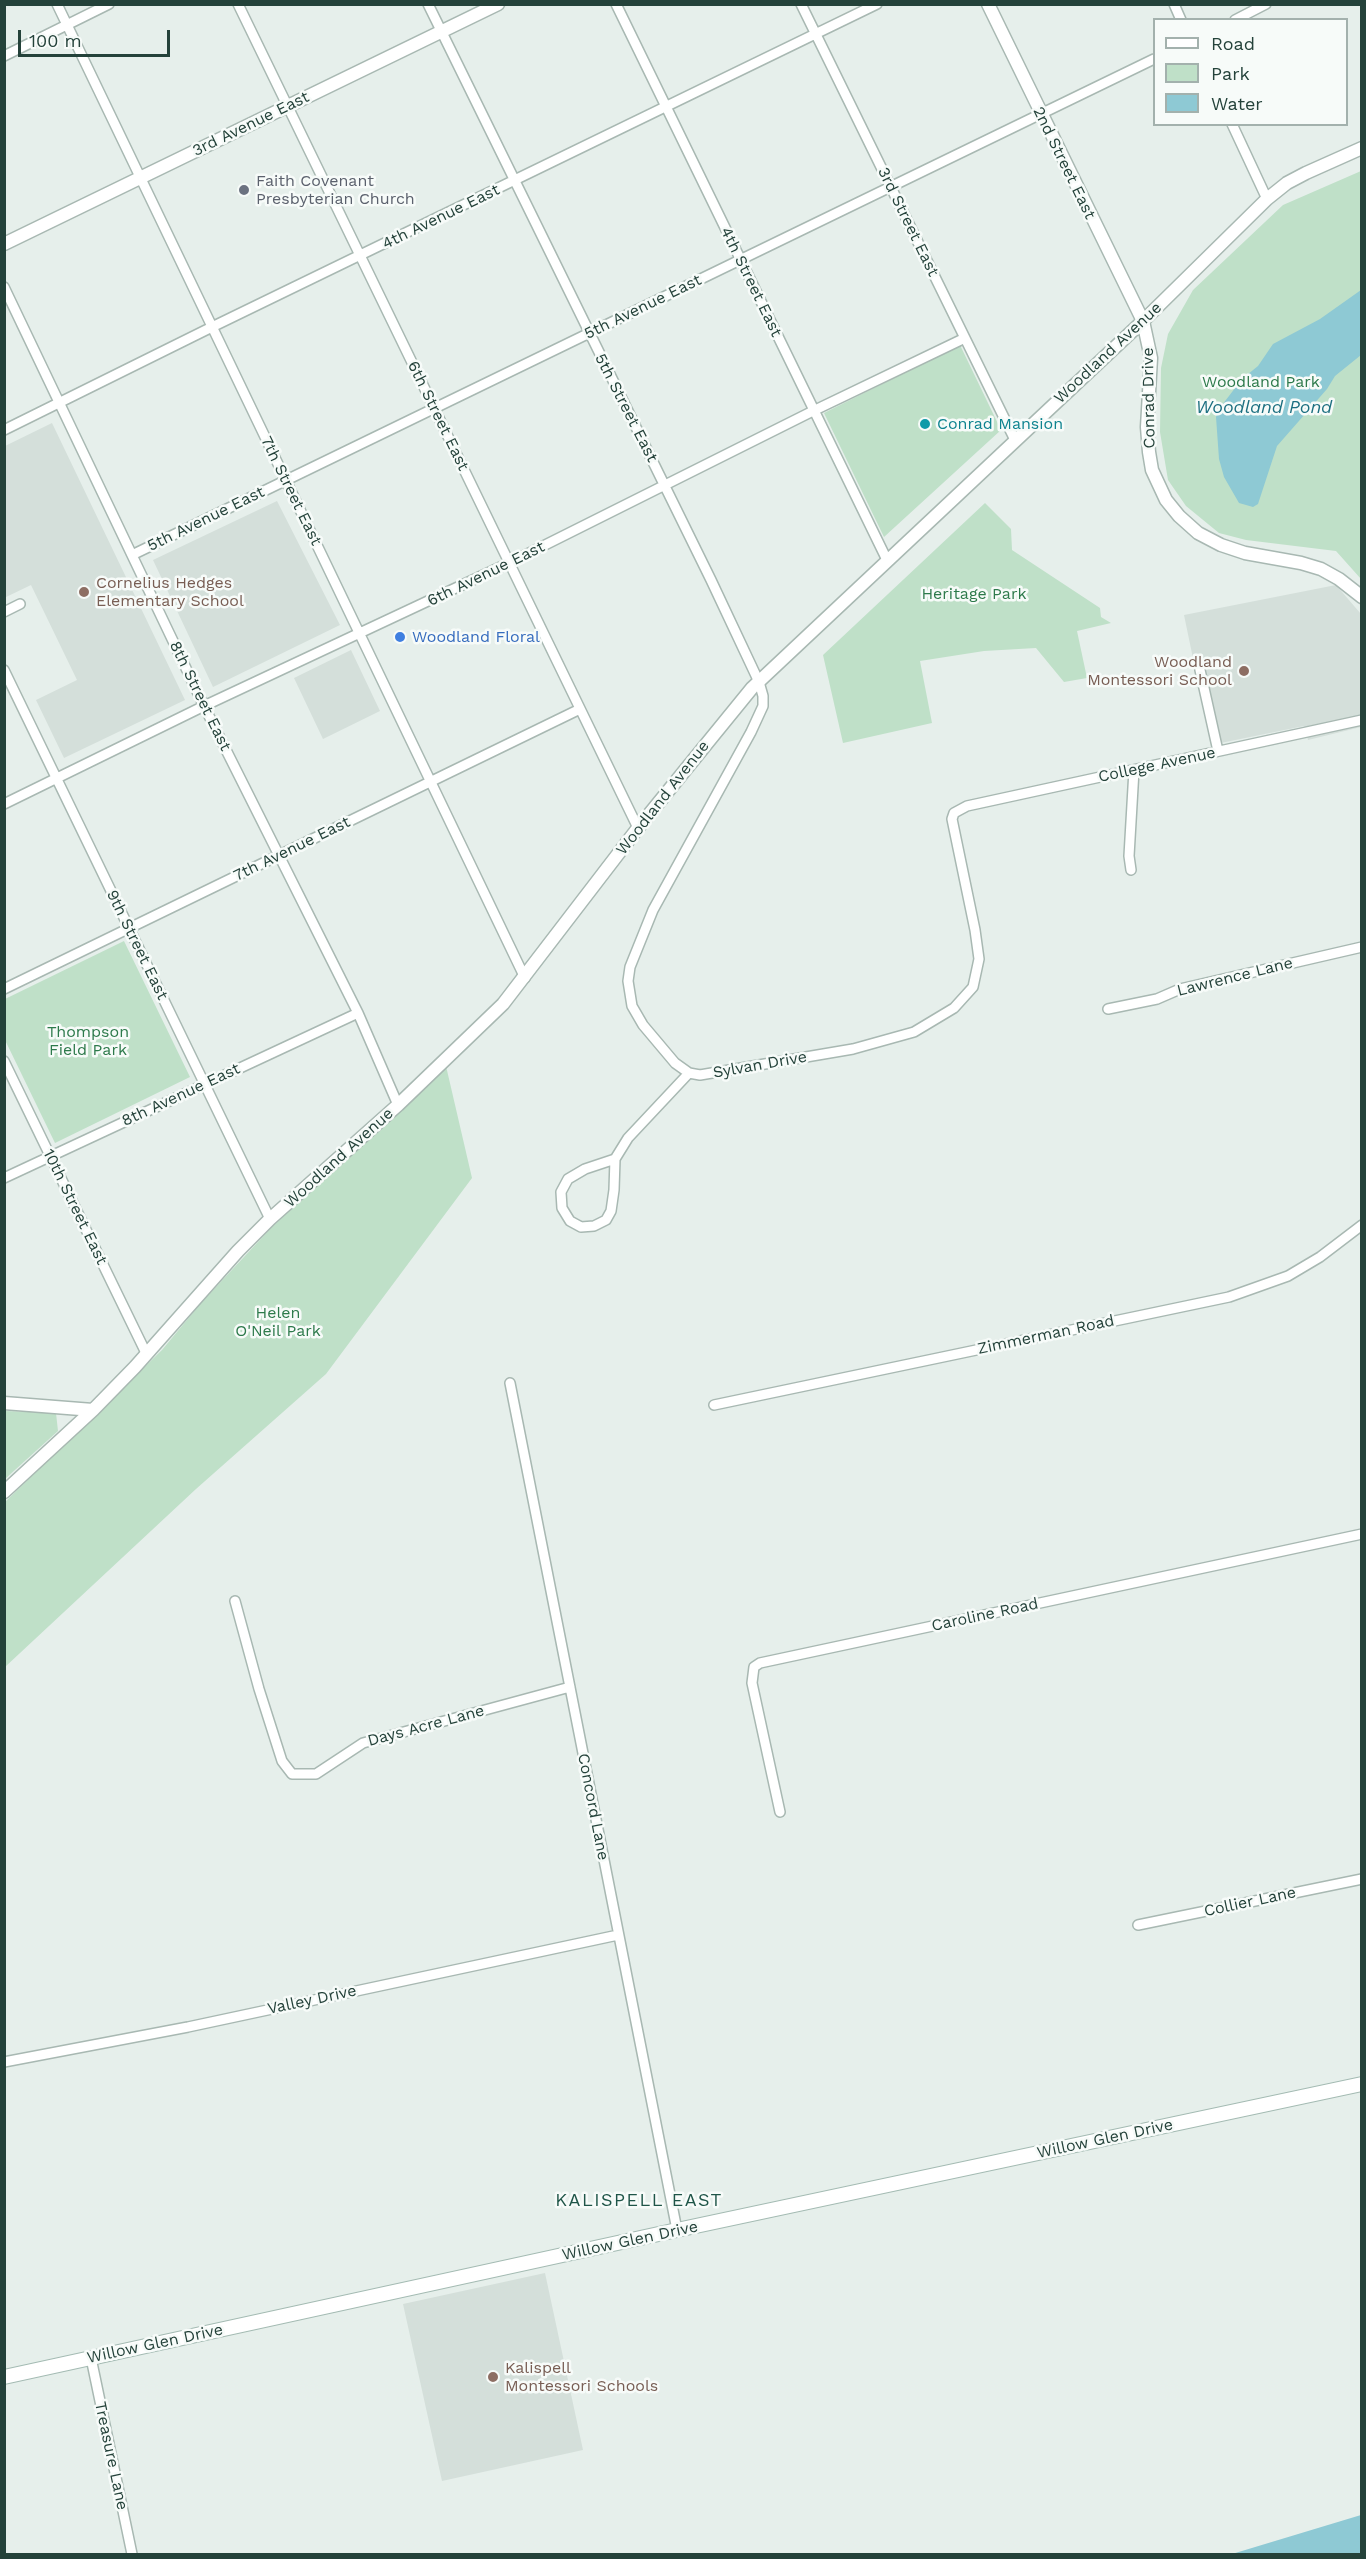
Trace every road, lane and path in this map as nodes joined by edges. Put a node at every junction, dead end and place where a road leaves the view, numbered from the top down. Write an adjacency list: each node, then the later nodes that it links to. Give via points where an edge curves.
1 (57, 4): 14 (street, 7th Street East)
2 (109, 4): 14 (street)
3 (238, 4): 19 (street, 6th Street East)
4 (428, 4): 15 (street, 5th Street East)
5 (498, 4): 15 (street, 3rd Avenue East)
6 (616, 4): 20 (street, 4th Street East)
7 (801, 4): 16 (street, 3rd Street East)
8 (878, 4): 16 (street, 4th Avenue East)
9 (987, 4): 21 (street, 2nd Street East)
10 (1174, 4): 12 (street)
11 (1266, 4): 13 (street)
12 (1180, 18)
13 (1239, 18)
14 (67, 25): 17 (street); 24 (street, 7th Street East)
15 (442, 32): 19 (street, 3rd Avenue East); 25 (street, 5th Street East)
16 (816, 35): 20 (street, 4th Avenue East); 26 (street, 3rd Street East)
17 (4, 56)
18 (1153, 60): 21 (street, 5th Avenue East)
19 (288, 106): 24 (street, 3rd Avenue East); 29 (street, 6th Street East)
20 (667, 108): 25 (street, 4th Avenue East); 30 (street, 4th Street East)
21 (1041, 114): 26 (street, 5th Avenue East); 32 (street, 2nd Street East)
22 (1233, 126): 27 (street)
23 (1362, 148): 27 (street, Woodland Avenue, via 1287,183)
24 (140, 178): 28 (street, 3rd Avenue East); 33 (street, 7th Street East)
25 (515, 181): 29 (street, 4th Avenue East); 34 (street, 5th Street East)
26 (890, 187): 30 (street, 5th Avenue East); 35 (street, 3rd Street East)
27 (1267, 199): 32 (street, Woodland Avenue)
28 (4, 244)
29 (360, 255): 33 (street, 4th Avenue East); 37 (street, 6th Street East)
30 (741, 259): 34 (street, 5th Avenue East); 38 (street, 4th Street East)
31 (4, 287): 36 (street, 8th Street East)
32 (1143, 321): 40 (street, Woodland Avenue); 46 (street, Conrad Drive, via 1150,358 1149,452 1158,485 1172,508 1198,533 1221,545 1321,569)
33 (212, 327): 36 (street, 4th Avenue East); 41 (street, 7th Street East)
34 (588, 333): 37 (street, 5th Avenue East); 42 (street, 5th Street East)
35 (965, 338): 38 (street, 6th Avenue East); 40 (street, 3rd Street East)
36 (60, 403): 39 (street, 4th Avenue East); 43 (street, 8th Street East)
37 (434, 408): 41 (street, 5th Avenue East); 45 (street, 6th Street East)
38 (813, 411): 42 (street, 6th Avenue East); 44 (street, 4th Street East)
39 (4, 430)
40 (1015, 440): 44 (street, Woodland Avenue)
41 (286, 480): 43 (street, 5th Avenue East); 49 (street, 7th Street East)
42 (664, 485): 45 (street, 6th Avenue East); 52 (street, 5th Street East)
43 (132, 555): 53 (street, 8th Street East)
44 (887, 560): 52 (street, Woodland Avenue)
45 (509, 563): 49 (street, 6th Avenue East); 54 (street, 6th Street East)
46 (1362, 597)
47 (20, 604): 48 (street)
48 (4, 612)
49 (360, 634): 53 (street, 6th Avenue East); 59 (street, 7th Street East)
50 (4, 670): 58 (street, 9th Street East)
51 (1200, 670): 56 (street)
52 (759, 682): 62 (street, Woodland Avenue); 72 (street, Sylvan Drive, via 763,706 653,910 630,967 629,994 636,1015 662,1049)
53 (204, 706): 58 (street, 6th Avenue East); 63 (street, 8th Street East)
54 (580, 709): 59 (street, 7th Avenue East); 62 (street, 6th Street East)
55 (1362, 720): 56 (street, College Avenue)
56 (1218, 751): 57 (street, College Avenue)
57 (1134, 770): 61 (street, College Avenue, via 967,806); 64 (street)
58 (57, 778): 60 (street, 6th Avenue East); 65 (street, 9th Street East)
59 (431, 782): 63 (street, 7th Avenue East); 67 (street, 7th Street East)
60 (4, 804)
61 (954, 813): 72 (street, Sylvan Drive, via 953,831 979,959 973,987 964,998 914,1032 884,1042 706,1075)
62 (638, 828): 67 (street, Woodland Avenue)
63 (280, 855): 65 (street, 7th Avenue East); 70 (street, 8th Street East)
64 (1131, 870)
65 (129, 928): 68 (street, 7th Avenue East); 73 (street, 9th Street East)
66 (1362, 947): 69 (street, Lawrence Lane, via 1180,988 1157,999)
67 (525, 978): 74 (street, Woodland Avenue, via 489,1019)
68 (4, 989)
69 (1108, 1009)
70 (358, 1013): 73 (street, 8th Avenue East); 74 (street, 8th Street East)
71 (4, 1061): 75 (street, 10th Street East)
72 (689, 1073): 76 (street, via 628,1138)
73 (205, 1084): 75 (street, 8th Avenue East); 78 (street, 9th Street East)
74 (398, 1105): 78 (street, Woodland Avenue)
75 (50, 1156): 77 (street, 8th Avenue East); 80 (street, 10th Street East)
76 (615, 1159): 76 (street, via 614,1190 606,1220 581,1227 570,1221 562,1209 561,1192 568,1179)
77 (4, 1178)
78 (270, 1219): 80 (street, Woodland Avenue)
79 (1362, 1225): 83 (street, Zimmerman Road, via 1288,1276 1229,1296)
80 (146, 1353): 84 (street, Woodland Avenue)
81 (510, 1383): 88 (street, Concord Lane)
82 (4, 1402): 84 (street)
83 (714, 1405)
84 (93, 1410): 85 (street, Woodland Avenue)
85 (4, 1492)
86 (1362, 1534): 89 (street, Caroline Road, via 760,1663 754,1667 752,1683)
87 (235, 1601): 88 (street, Days Acre Lane, via 282,1761 292,1774 316,1774 363,1743)
88 (570, 1688): 92 (street, Concord Lane)
89 (780, 1812)
90 (1362, 1879): 91 (street, Collier Lane)
91 (1138, 1925)
92 (618, 1935): 93 (street, Valley Drive); 95 (street, Concord Lane)
93 (4, 2062)
94 (1362, 2084): 95 (main road, Willow Glen Drive)
95 (677, 2230): 96 (main road, Willow Glen Drive)
96 (92, 2358): 97 (main road, Willow Glen Drive); 98 (street, Treasure Lane)
97 (4, 2377)
98 (132, 2554)

